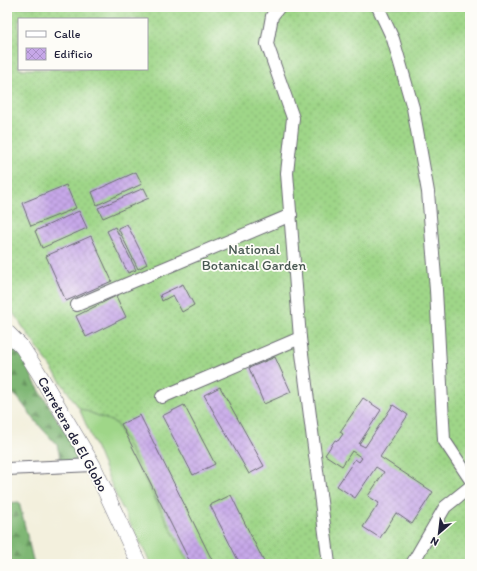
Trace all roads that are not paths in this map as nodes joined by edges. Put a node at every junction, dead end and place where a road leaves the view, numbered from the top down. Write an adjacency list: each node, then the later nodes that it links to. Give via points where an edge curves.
1 (279, 7): 3 (lane, via 272,16 268,44 293,118 287,173)
2 (378, 7): 10 (lane, via 393,39 413,108 428,192 444,440)
3 (291, 214): 4 (lane); 6 (lane)
4 (77, 305)
5 (7, 332): 8 (main road, Carretera de El Globo, via 22,347)
6 (300, 338): 7 (lane); 13 (lane)
7 (162, 397)
8 (93, 465): 9 (lane); 12 (main road, Carretera de El Globo)
9 (7, 469)
10 (470, 479)
11 (470, 488): 14 (lane, via 445,507)
12 (138, 564)
13 (328, 564)
14 (412, 564)

